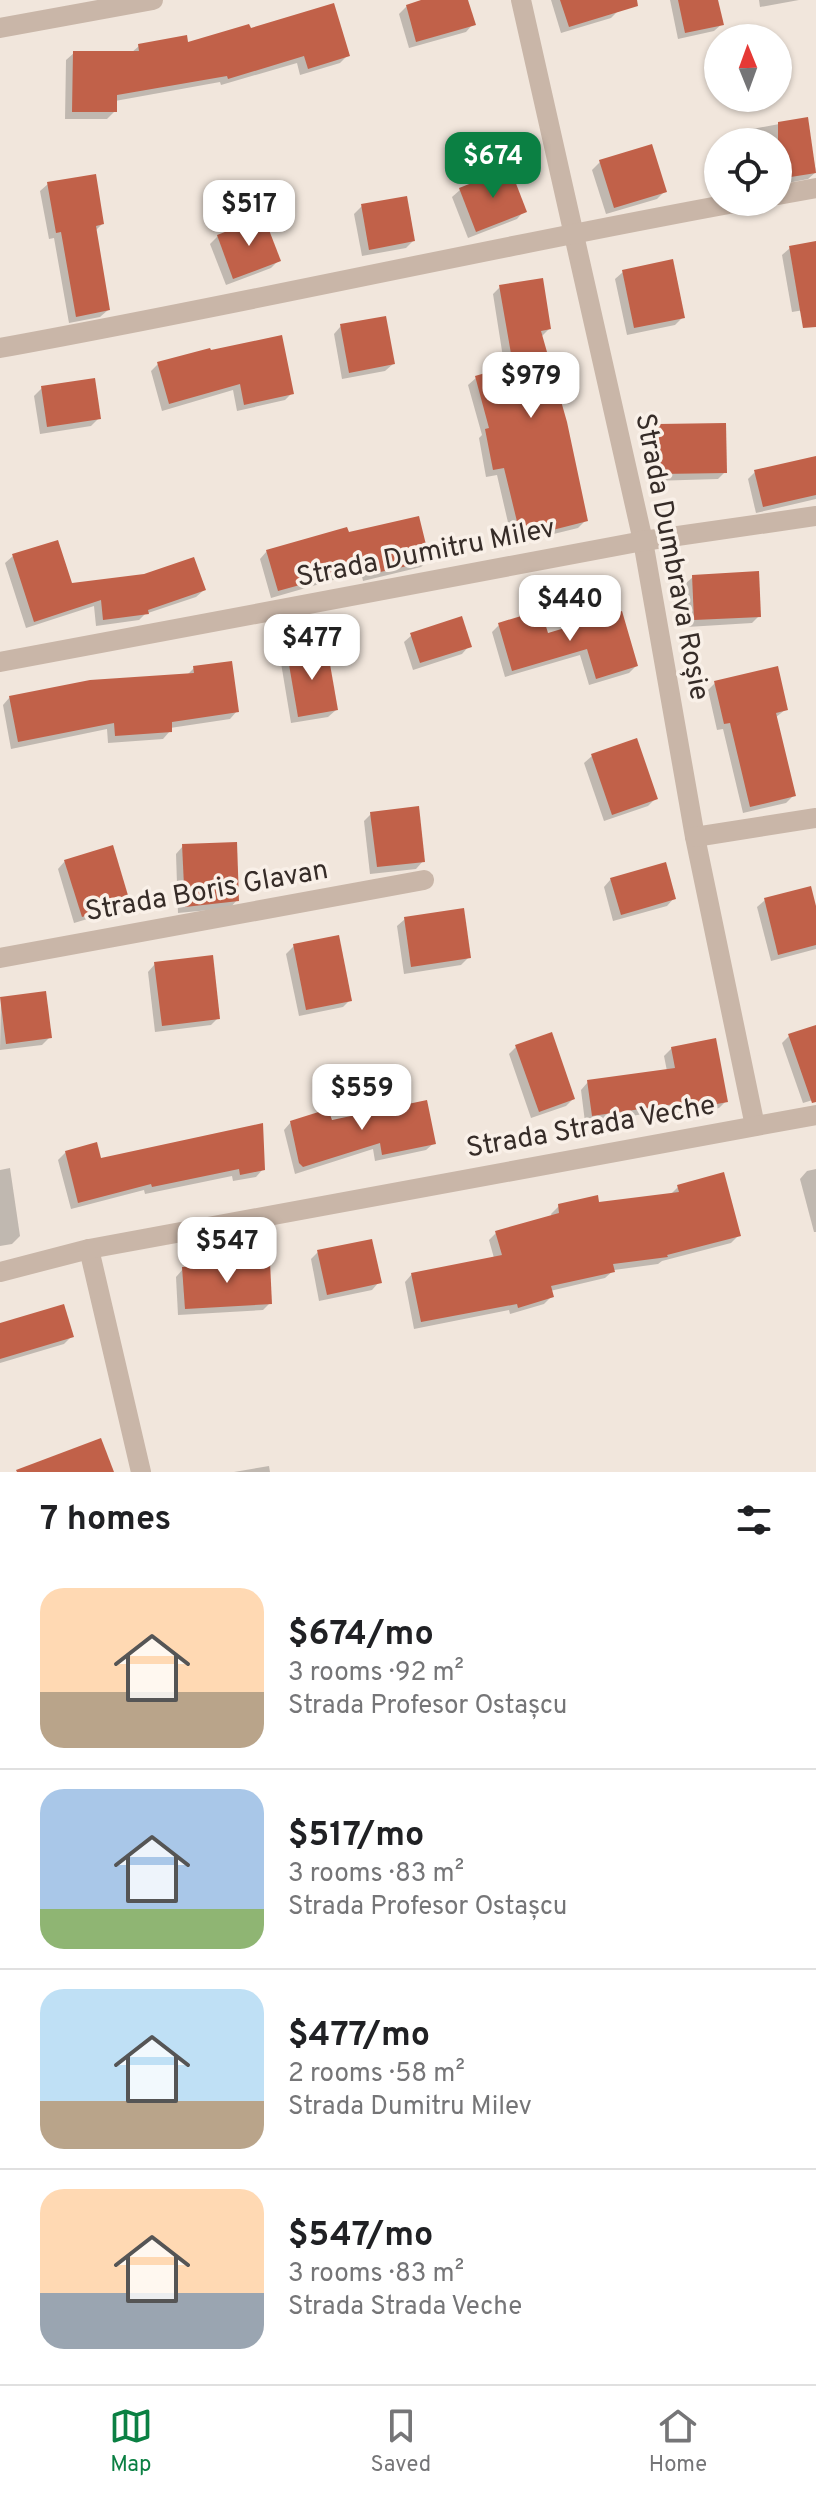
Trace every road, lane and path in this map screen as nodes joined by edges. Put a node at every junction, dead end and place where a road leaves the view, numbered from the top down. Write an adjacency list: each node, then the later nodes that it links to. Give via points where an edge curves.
1 (153, 0): 3 (street)
2 (521, 0): 7 (street, Strada Dumbrava Roșie)
3 (0, 28)
4 (816, 188): 5 (street)
5 (792, 192)
6 (704, 209): 7 (street)
7 (574, 232): 8 (street); 10 (street, Strada Dumbrava Roșie)
8 (0, 348)
9 (816, 516): 10 (street, Strada Dumitru Milev)
10 (643, 541): 11 (street, Strada Dumitru Milev); 13 (street, Strada Dumbrava Roșie)
11 (0, 662)
12 (816, 818): 13 (street)
13 (695, 837): 17 (street, Strada Dumbrava Roșie)
14 (424, 880): 15 (street, Strada Boris Glavan)
15 (0, 958)
16 (816, 1115): 17 (street, Strada Strada Veche)
17 (755, 1126): 18 (street, Strada Strada Veche)
18 (89, 1249): 19 (street, Strada Strada Veche); 20 (street)
19 (0, 1272)
20 (141, 1472)

